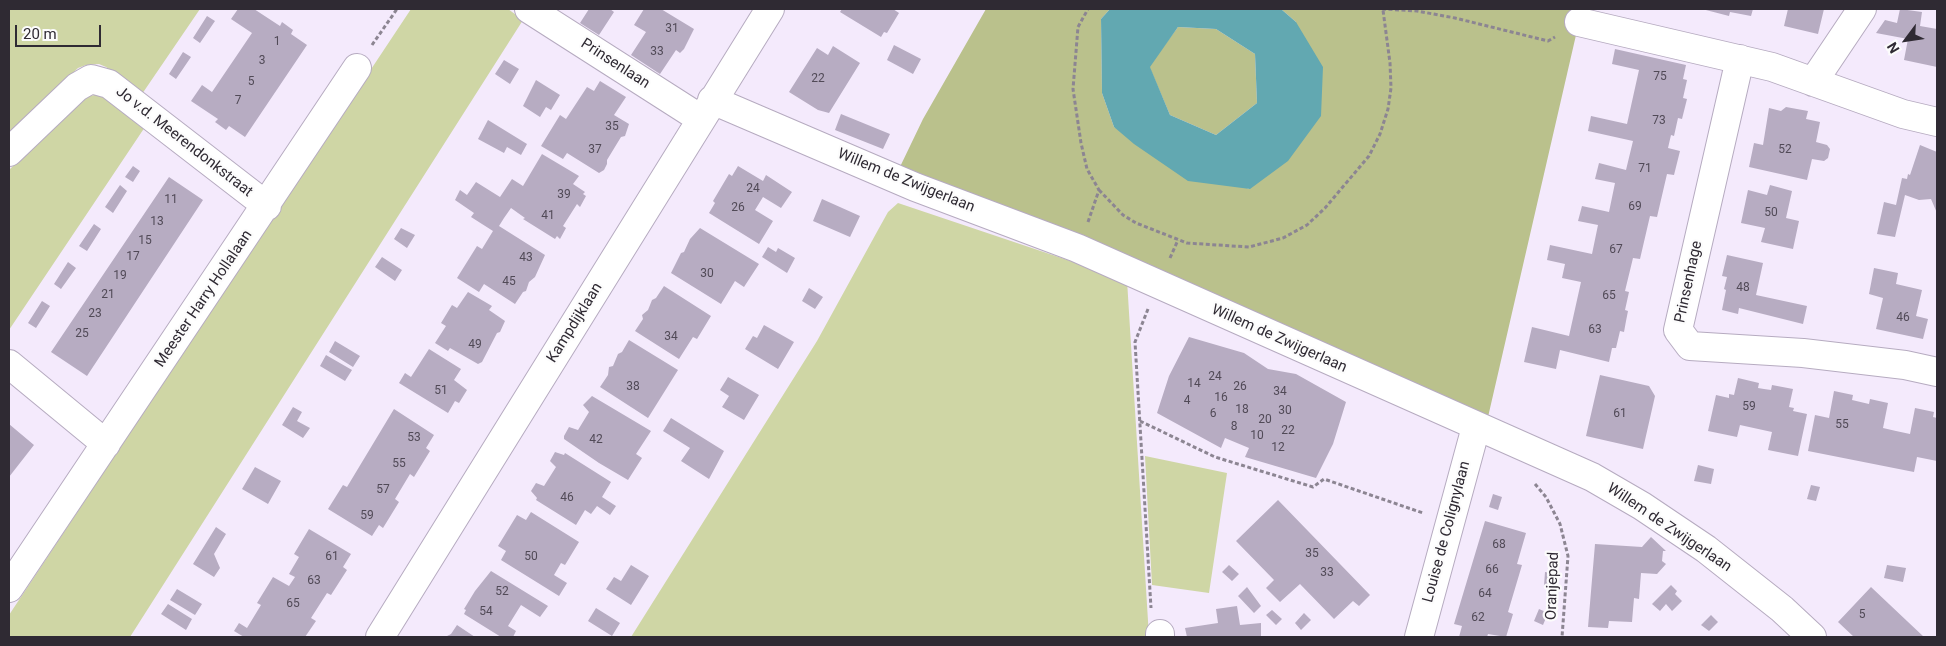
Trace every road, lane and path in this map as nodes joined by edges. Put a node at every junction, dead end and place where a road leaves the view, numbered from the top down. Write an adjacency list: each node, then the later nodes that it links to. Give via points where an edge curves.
1 (397, 9): 9 (path)
2 (529, 9): 11 (street, Prinsenlaan)
3 (770, 9): 11 (street, Kampdijklaan)
4 (1088, 9): 14 (path, via 1078,27 1073,89 1087,169)
5 (1862, 9): 10 (street)
6 (1382, 10): 7 (path, via 1446,16 1548,41); 16 (path, via 1390,62 1388,109 1369,156 1325,208 1307,225 1283,238 1249,246)
7 (1579, 22): 8 (street)
8 (1740, 59): 10 (street); 20 (street, Prinsenhage, via 1678,330 1690,346 1803,353)
9 (357, 68): 15 (street, Meester Harry Hollalaan)
10 (1812, 82): 12 (street, via 1903,114)
11 (706, 109): 17 (street, Willem de Zwijgerlaan); 28 (street, Kampdijklaan)
12 (1937, 122)
13 (9, 152): 15 (street, Jo v.d. Meerendonkstraat, via 77,86 91,79 109,84)
14 (1099, 190): 16 (path, via 1123,215); 17 (path)
15 (267, 206): 23 (street, Meester Harry Hollalaan)
16 (1178, 240): 18 (path)
17 (1077, 248): 18 (street, Willem de Zwijgerlaan)
18 (1158, 284): 21 (path, via 1135,342); 22 (street, Willem de Zwijgerlaan)
19 (9, 364): 23 (street)
20 (1937, 372)
21 (1140, 421): 25 (path, via 1215,457 1313,487 1324,479); 27 (path, via 1153,631)
22 (1476, 427): 25 (street, Louise de Colignylaan); 31 (street, Willem de Zwijgerlaan, via 1592,478 1642,506 1706,549)
23 (106, 444): 26 (street, Meester Harry Hollalaan)
24 (1531, 479): 30 (path, Oranjepad, via 1546,497 1560,524 1568,556)
25 (1450, 522): 29 (street, Louise de Colignylaan)
26 (9, 588)
27 (1160, 636)
28 (380, 637)
29 (1419, 637)
30 (1562, 637)
31 (1812, 637)

